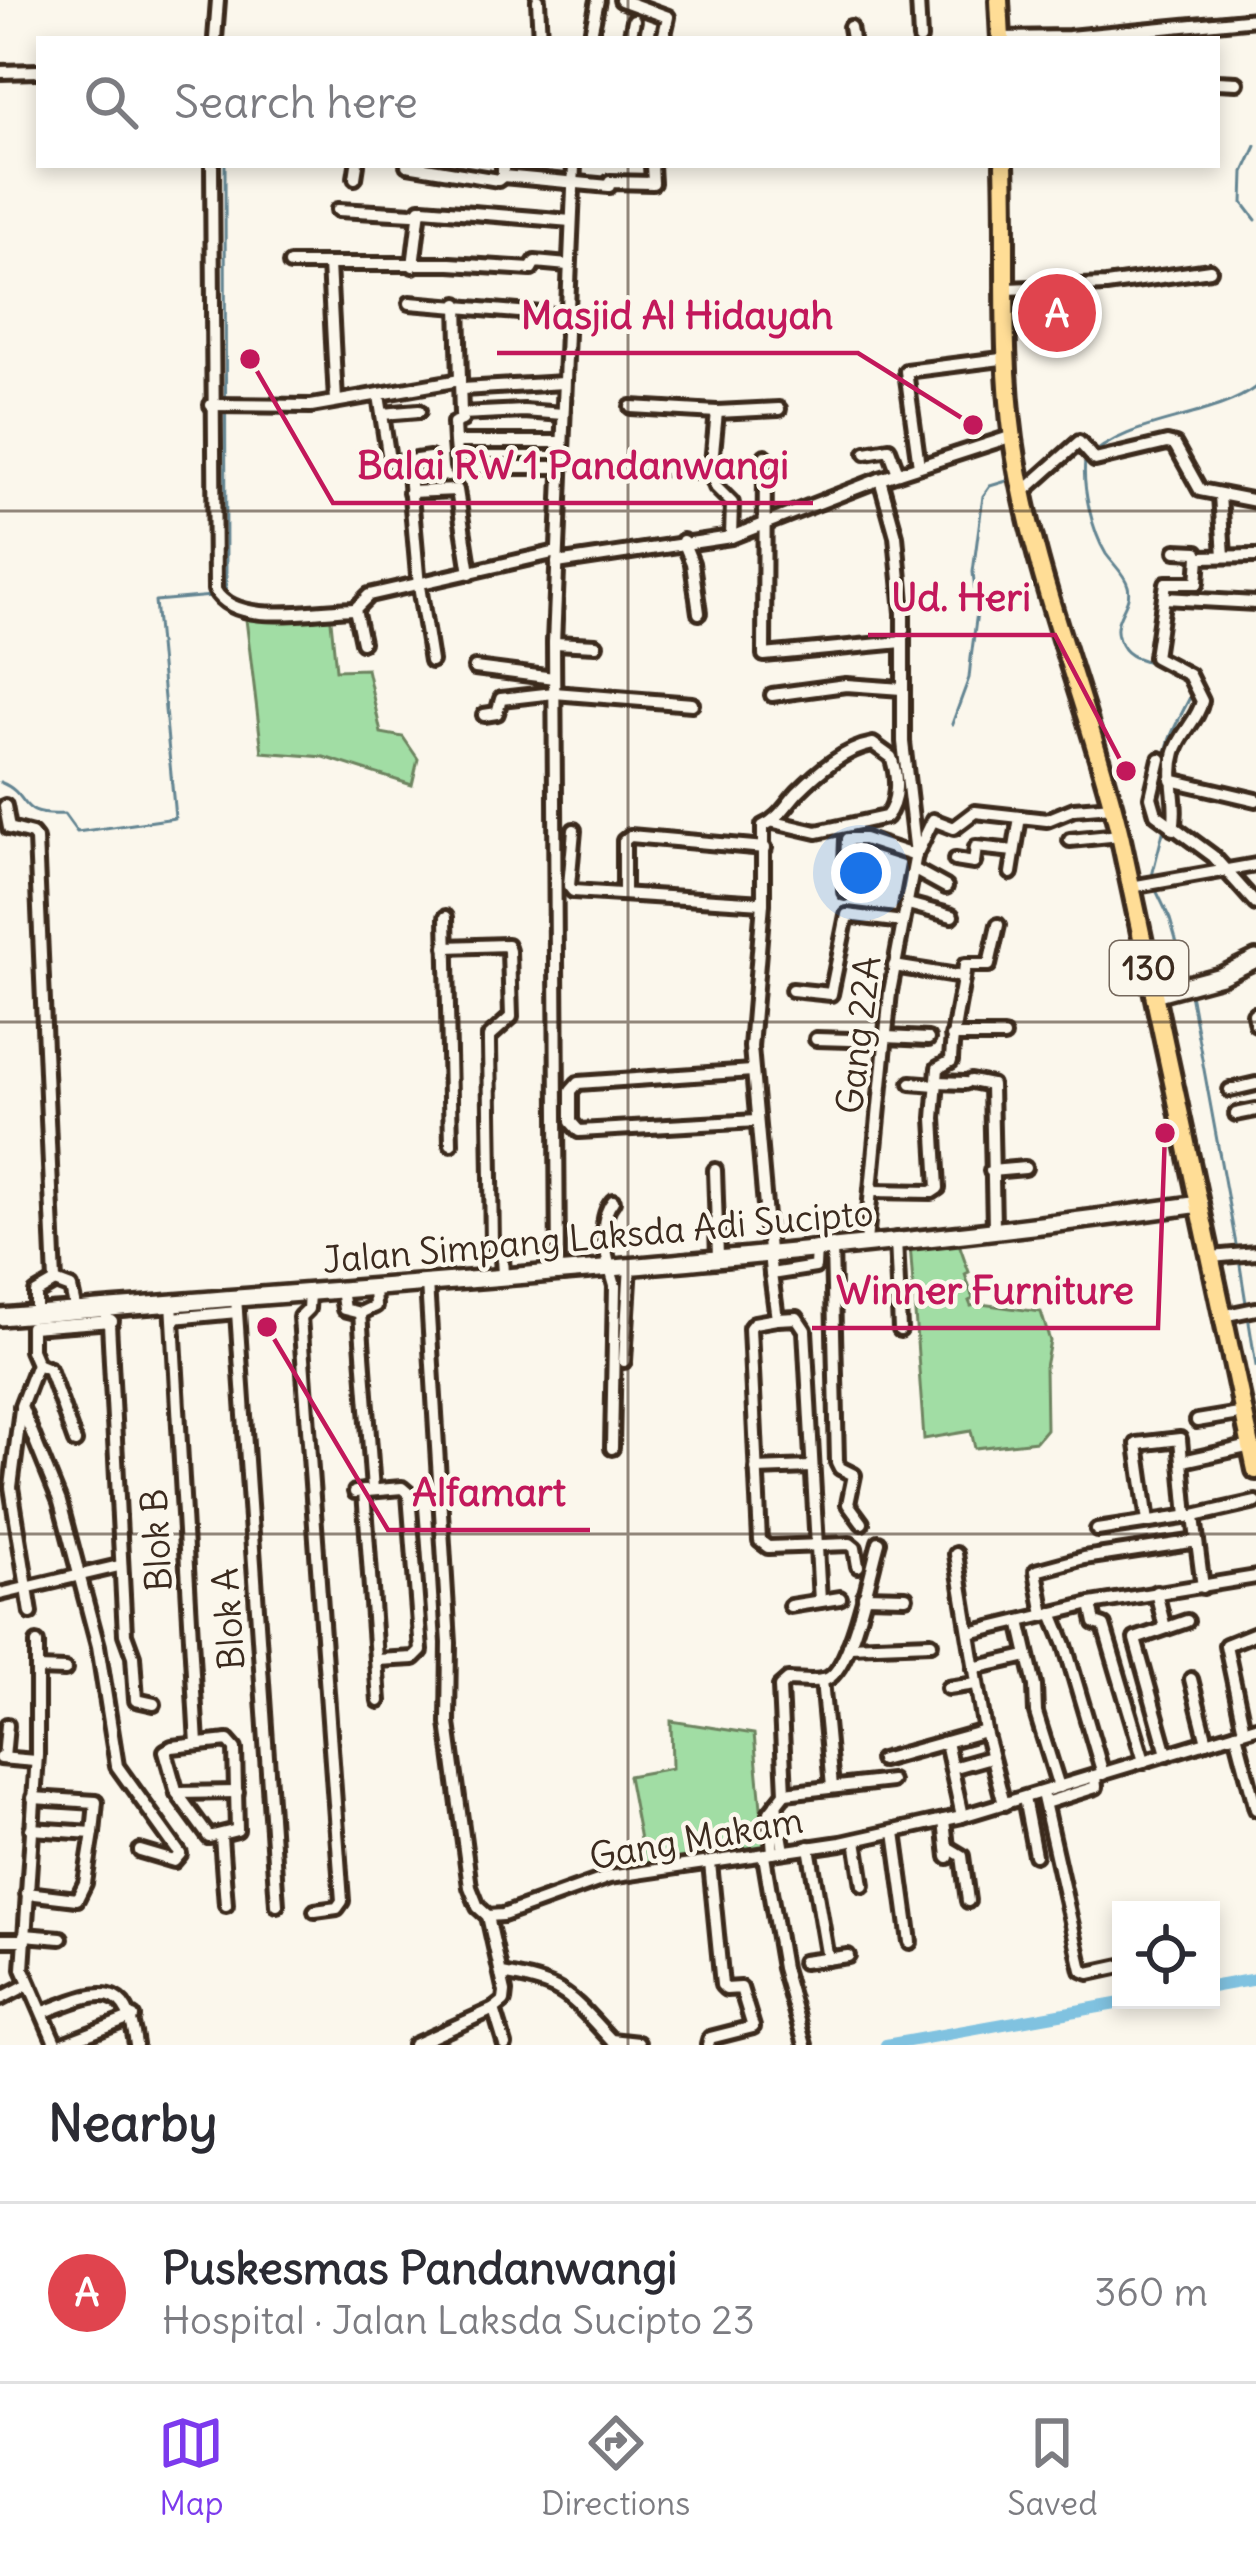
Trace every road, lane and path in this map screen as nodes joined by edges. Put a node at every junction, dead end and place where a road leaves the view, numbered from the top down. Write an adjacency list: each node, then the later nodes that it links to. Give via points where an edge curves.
1 (218, 0): 9 (street)
2 (538, 0): 10 (street)
3 (598, 0): 11 (street)
4 (621, 0): 13 (street, via 668,17)
5 (918, 0): 14 (street)
6 (999, 0): 15 (main road)
7 (1256, 19): 16 (street)
8 (634, 20): 12 (street)
9 (215, 36)
10 (540, 36)
11 (591, 36)
12 (631, 36)
13 (664, 36)
14 (920, 36)
15 (1001, 36)
16 (1079, 36)
17 (36, 71): 18 (street)
18 (0, 72)
19 (1220, 82): 20 (street)
20 (1237, 83)
21 (212, 168): 45 (street)
22 (425, 168): 26 (street, via 498,180)
23 (574, 168): 27 (street)
24 (652, 168): 27 (street, via 653,183)
25 (1004, 168): 36 (main road, 130)
26 (503, 170): 27 (street)
27 (574, 183): 30 (street)
28 (421, 209): 29 (street); 30 (street); 34 (street)
29 (338, 210)
30 (571, 221): 33 (street)
31 (290, 264): 32 (street)
32 (329, 264): 34 (street); 44 (street)
33 (568, 265): 34 (street); 39 (street)
34 (413, 266)
35 (1210, 270): 36 (street)
36 (1007, 289): 40 (main road, 130)
37 (410, 302): 38 (street)
38 (458, 304): 39 (street); 42 (street)
39 (566, 316): 41 (street)
40 (1009, 358): 53 (main road, 130); 62 (street, via 907,371)
41 (564, 383): 42 (street); 52 (street)
42 (461, 384): 43 (street); 51 (street)
43 (380, 395): 44 (street); 50 (street)
44 (336, 401): 45 (street)
45 (220, 405): 82 (street, via 218,595 262,614)
46 (631, 407): 49 (street)
47 (779, 409): 49 (street)
48 (419, 411): 50 (street)
49 (717, 412): 63 (street)
50 (382, 414): 59 (street, via 387,456)
51 (461, 414): 52 (street); 54 (street)
52 (563, 414): 55 (street)
53 (1013, 436): 62 (street); 66 (main road, 130)
54 (455, 442): 55 (street); 60 (street, via 457,467)
55 (562, 442): 60 (street)
56 (866, 453): 64 (street, via 889,448)
57 (765, 456): 70 (street)
58 (430, 458): 59 (street)
59 (408, 462): 67 (street)
60 (561, 466): 77 (street)
61 (647, 466): 63 (street)
62 (919, 466): 64 (street)
63 (711, 473): 71 (street, via 732,503)
64 (898, 473): 65 (street)
65 (880, 479): 70 (street); 85 (street, Gang 22A, via 896,536)
66 (1023, 492): 68 (street, via 1076,444 1095,460 1167,443 1180,449 1198,488); 100 (main road, 130)
67 (410, 493): 78 (street, via 457,490); 79 (street)
68 (1220, 495): 69 (street); 74 (street)
69 (1256, 500)
70 (763, 525): 71 (street); 85 (street, via 764,655)
71 (731, 537): 72 (street)
72 (683, 542): 77 (street, via 600,560); 83 (street)
73 (1176, 551): 76 (street)
74 (1224, 556): 75 (street); 76 (street)
75 (1256, 556)
76 (1199, 557): 80 (street, via 1197,584 1166,583)
77 (557, 558): 78 (street); 86 (street)
78 (470, 573): 79 (street)
79 (419, 586): 82 (street, via 369,595); 88 (street)
80 (1164, 598): 81 (street); 97 (street, via 1155,657 1189,675 1202,700 1179,742)
81 (1256, 603)
82 (355, 609): 84 (street)
83 (699, 614)
84 (362, 642)
85 (902, 642): 91 (street, Gang 22A)
86 (554, 643): 87 (street); 90 (street)
87 (596, 645)
88 (431, 662)
89 (475, 668): 90 (street)
90 (554, 678): 92 (street)
91 (902, 689): 93 (street, via 846,685); 109 (street, Gang 22A)
92 (554, 693): 94 (street); 95 (street, via 501,699 496,713); 162 (street)
93 (772, 695)
94 (692, 704)
95 (484, 715)
96 (1160, 759): 103 (street, via 1151,797)
97 (1171, 780): 98 (street); 103 (street)
98 (1256, 800)
99 (5, 806): 165 (street, via 9,828 36,839)
100 (1113, 806): 101 (street, via 1074,808 1048,820); 105 (main road, 130)
101 (1020, 817): 108 (street); 109 (street, via 975,812 954,828 934,820)
102 (774, 822): 102 (street, via 817,832 886,817 896,790 891,757 872,744 846,752); 107 (street, via 764,826)
103 (1173, 828): 112 (street)
104 (574, 830): 118 (street, via 570,889)
105 (1120, 835): 106 (street); 115 (main road, 130)
106 (1070, 840)
107 (765, 848): 118 (street, via 626,837); 119 (street)
108 (1014, 851): 110 (street, via 976,847 974,862); 114 (street)
109 (916, 855): 113 (street, Gang 22A); 117 (street, via 847,839)
110 (955, 860)
111 (1256, 865): 112 (street)
112 (1226, 868): 115 (street); 121 (street)
113 (915, 870): 116 (street); 120 (street, Gang 22A)
114 (1011, 873)
115 (1146, 884): 131 (main road, 130)
116 (946, 887)
117 (845, 892)
118 (624, 894): 119 (street)
119 (764, 903): 137 (street)
120 (908, 904): 122 (street); 124 (street, Gang 22A)
121 (1256, 904)
122 (952, 916)
123 (446, 917): 126 (street)
124 (903, 922): 128 (street, Gang 22A); 130 (street, via 847,915 831,994)
125 (998, 925): 129 (street, via 989,965 965,965)
126 (446, 946): 145 (street); 163 (street, via 509,951 511,1017 489,1045 492,1244)
127 (1256, 959): 131 (street)
128 (894, 966): 129 (street); 135 (street, Gang 22A)
129 (964, 977): 132 (street)
130 (792, 990)
131 (1154, 994): 151 (main road, 130)
132 (952, 1036): 133 (street); 139 (street, via 951,1061 939,1065)
133 (1004, 1036)
134 (817, 1039): 135 (street)
135 (886, 1039): 136 (street); 149 (street, Gang 22A)
136 (928, 1039)
137 (752, 1071): 144 (street); 144 (street, via 578,1083 571,1122 579,1131)
138 (911, 1083): 139 (street)
139 (936, 1083): 148 (street, via 991,1085); 149 (street, via 937,1190)
140 (1256, 1086): 141 (street)
141 (1230, 1090)
142 (1256, 1110): 143 (street)
143 (1236, 1114)
144 (757, 1120): 156 (street)
145 (452, 1144)
146 (1025, 1168): 148 (street)
147 (715, 1170): 158 (street)
148 (991, 1172): 152 (street)
149 (871, 1191): 154 (street, Gang 22A)
150 (613, 1201): 161 (street, via 604,1214)
151 (1200, 1204): 152 (street, Jalan Simpang Laksda Adi Sucipto); 159 (main road, 130)
152 (994, 1227): 153 (street, Jalan Simpang Laksda Adi Sucipto)
153 (896, 1239): 154 (street, Jalan Simpang Laksda Adi Sucipto); 180 (street)
154 (866, 1242): 155 (street, Jalan Simpang Laksda Adi Sucipto)
155 (824, 1246): 156 (street, Jalan Simpang Laksda Adi Sucipto); 164 (street, via 815,1267); 199 (street, via 838,1465 853,1473 848,1504)
156 (766, 1252): 158 (street, Jalan Simpang Laksda Adi Sucipto); 164 (street)
157 (1251, 1253): 159 (street)
158 (718, 1256): 160 (street, Jalan Simpang Laksda Adi Sucipto)
159 (1221, 1256): 175 (main road, 130)
160 (630, 1265): 161 (street, Jalan Simpang Laksda Adi Sucipto); 181 (street)
161 (608, 1267): 162 (street, Jalan Simpang Laksda Adi Sucipto); 190 (street, via 615,1286)
162 (558, 1272): 163 (street, Jalan Simpang Laksda Adi Sucipto)
163 (503, 1274): 166 (street, Jalan Simpang Laksda Adi Sucipto)
164 (771, 1274): 179 (street)
165 (55, 1282): 171 (street, via 71,1288); 178 (street, via 37,1293)
166 (428, 1282): 167 (street, Jalan Simpang Laksda Adi Sucipto); 283 (street, via 448,1723 470,1887)
167 (374, 1288): 168 (street, Jalan Simpang Laksda Adi Sucipto); 174 (street, via 375,1306)
168 (341, 1290): 169 (street, Jalan Simpang Laksda Adi Sucipto); 174 (street, via 344,1309)
169 (300, 1293): 170 (street, Jalan Simpang Laksda Adi Sucipto); 282 (street, via 308,1309 300,1317 342,1901)
170 (236, 1304): 177 (street, Jalan Simpang Laksda Adi Sucipto); 281 (street, Blok A)
171 (76, 1311): 173 (street, Jalan Simpang Laksda Adi Sucipto); 178 (street, Jalan Simpang Laksda Adi Sucipto)
172 (1250, 1311): 175 (street)
173 (109, 1313): 177 (street, Jalan Simpang Laksda Adi Sucipto); 178 (street); 205 (street)
174 (360, 1313): 195 (street)
175 (1222, 1316): 183 (main road, 130)
176 (0, 1317): 178 (street, Jalan Simpang Laksda Adi Sucipto)
177 (173, 1317): 245 (street, Blok B)
178 (32, 1318): 182 (street)
179 (777, 1319): 192 (street, via 805,1326); 193 (street, via 749,1330)
180 (900, 1330)
181 (624, 1361)
182 (38, 1364): 184 (street); 188 (street, via 49,1370)
183 (1249, 1402): 185 (street); 189 (main road, 130)
184 (21, 1406): 207 (street, via 60,1502); 209 (street, via 11,1487)
185 (1197, 1421)
186 (1196, 1438): 187 (street)
187 (1180, 1439): 191 (street); 198 (street, via 1136,1444)
188 (76, 1442)
189 (1251, 1446): 191 (street); 194 (main road, 130)
190 (612, 1448)
191 (1183, 1460): 197 (street)
192 (811, 1467): 193 (street); 203 (street)
193 (756, 1469): 203 (street, via 761,1544)
194 (1256, 1470)
195 (364, 1491): 230 (street); 230 (street, via 410,1494 421,1651)
196 (1256, 1502): 197 (street)
197 (1190, 1516): 198 (street); 201 (street)
198 (1148, 1522): 200 (street)
199 (862, 1523)
200 (1097, 1530)
201 (1197, 1541): 210 (street); 220 (street, via 1039,1569)
202 (879, 1542): 213 (street)
203 (818, 1545): 206 (street, via 851,1544); 216 (street)
204 (956, 1554): 224 (street)
205 (119, 1566): 207 (street); 239 (street, via 136,1700)
206 (858, 1567)
207 (76, 1574): 209 (street); 273 (street, via 98,1646 117,1766 180,1854 174,1861)
208 (1256, 1577): 210 (street)
209 (28, 1586): 212 (street); 219 (street)
210 (1204, 1587): 211 (street)
211 (1156, 1592): 217 (street); 223 (street)
212 (0, 1594)
213 (864, 1596): 214 (street); 228 (street)
214 (906, 1597)
215 (839, 1598): 216 (street)
216 (820, 1601): 218 (street)
217 (1090, 1604): 220 (street); 251 (street)
218 (790, 1606)
219 (31, 1613)
220 (1048, 1614): 221 (street); 253 (street, via 1064,1640)
221 (1020, 1621): 224 (street); 229 (street)
222 (1186, 1621): 223 (street)
223 (1165, 1628): 246 (street, via 1135,1639)
224 (970, 1633): 231 (street)
225 (1256, 1634): 241 (street, via 1226,1648)
226 (932, 1642): 228 (street)
227 (38, 1643): 232 (street)
228 (849, 1646): 235 (street)
229 (1027, 1656): 231 (street); 256 (street)
230 (377, 1660): 238 (street)
231 (974, 1668): 236 (street)
232 (37, 1669): 233 (street); 250 (street)
233 (64, 1670)
234 (1192, 1679): 244 (street)
235 (822, 1681): 255 (street); 259 (street, via 780,1687)
236 (976, 1684): 237 (street); 242 (street)
237 (948, 1688)
238 (379, 1701)
239 (154, 1704)
240 (8, 1725): 248 (street)
241 (1246, 1730): 244 (street, Gang Makam); 264 (street)
242 (985, 1731): 243 (street); 247 (street)
243 (946, 1742): 249 (street); 252 (street)
244 (1207, 1742): 246 (street, Gang Makam)
245 (197, 1744): 257 (street, via 231,1742); 258 (street, via 165,1751)
246 (1167, 1754): 251 (street, Gang Makam)
247 (991, 1757): 252 (street); 263 (street)
248 (2, 1758): 250 (street)
249 (881, 1760)
250 (35, 1761): 260 (street)
251 (1144, 1761): 253 (street, Gang Makam)
252 (952, 1768): 265 (street)
253 (1099, 1775): 256 (street, Gang Makam); 262 (street, via 1096,1787)
254 (891, 1781): 255 (street)
255 (832, 1787): 259 (street)
256 (1059, 1787): 262 (street, Gang Makam)
257 (237, 1792): 258 (street); 270 (street, via 237,1830)
258 (177, 1793): 270 (street, via 205,1835)
259 (785, 1793): 274 (street, via 770,1816)
260 (33, 1798): 267 (street); 269 (street, via 96,1802)
261 (1024, 1798): 262 (street, Gang Makam); 263 (street, Gang Makam); 275 (street)
262 (1043, 1798): 291 (street, via 1082,1970)
263 (1004, 1804): 265 (street, Gang Makam)
264 (1256, 1809)
265 (962, 1816): 266 (street, Gang Makam)
266 (944, 1820): 268 (street, Gang Makam); 279 (street, via 948,1852 961,1853)
267 (31, 1828): 269 (street); 278 (street)
268 (895, 1832): 271 (street, Gang Makam); 287 (street)
269 (93, 1833): 278 (street, via 76,1899)
270 (221, 1837): 280 (street)
271 (856, 1840): 272 (street, Gang Makam); 277 (street)
272 (809, 1847): 274 (street, Gang Makam); 289 (street)
273 (140, 1851)
274 (774, 1853): 276 (street, Gang Makam); 306 (street, via 783,1968)
275 (1035, 1855)
276 (710, 1863): 283 (street, Gang Makam, via 609,1877); 298 (street, via 722,1985 741,1988)
277 (863, 1885)
278 (27, 1893): 284 (street)
279 (968, 1901)
280 (226, 1904)
281 (277, 1905)
282 (315, 1911)
283 (488, 1916): 292 (street)
284 (24, 1937): 285 (street); 286 (street); 293 (street)
285 (61, 1938)
286 (0, 1940)
287 (910, 1942)
288 (848, 1956): 289 (street)
289 (828, 1959): 290 (street)
290 (802, 1962)
291 (1112, 1968)
292 (502, 1974): 295 (street, via 505,1997); 299 (street, via 550,1983 611,2040)
293 (28, 1984): 294 (street); 296 (street)
294 (0, 1999)
295 (494, 2009): 300 (street); 303 (street)
296 (44, 2012): 297 (street, via 93,1993 122,2000); 301 (street)
297 (133, 2017): 301 (street); 302 (street)
298 (752, 2027): 304 (street); 305 (street)
299 (638, 2043)
300 (419, 2044)
301 (58, 2045)
302 (136, 2045)
303 (506, 2045)
304 (708, 2045)
305 (758, 2045)
306 (805, 2045)

